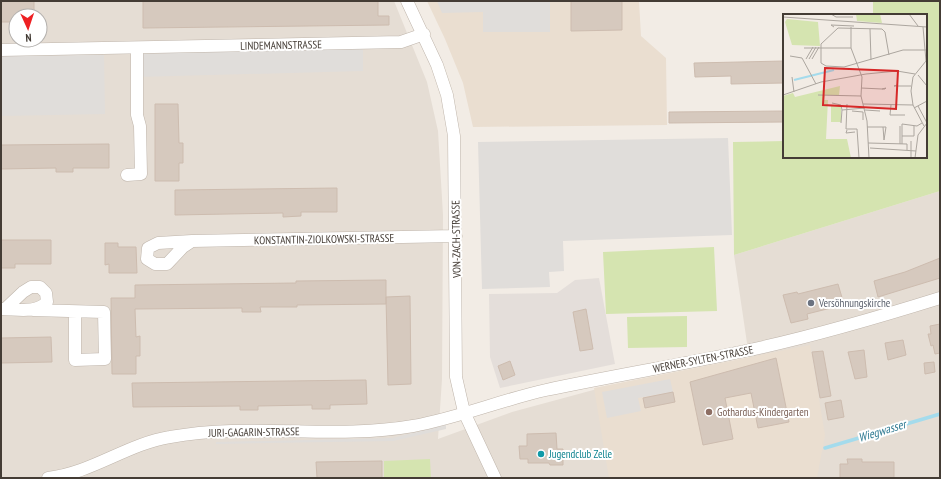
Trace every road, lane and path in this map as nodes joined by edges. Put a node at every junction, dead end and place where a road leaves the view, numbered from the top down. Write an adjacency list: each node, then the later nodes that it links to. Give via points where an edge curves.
1 (407, 1): 2 (street, VON-ZACH-STRASSE)
2 (424, 34): 3 (street, LINDEMANNSTRASSE, via 401,42); 6 (street, VON-ZACH-STRASSE, via 438,65 447,95 454,136)
3 (137, 48): 4 (street, LINDEMANNSTRASSE); 5 (street, via 137,115 140,126 141,174)
4 (1, 50)
5 (128, 175)
6 (456, 236): 7 (street, KONSTANTIN-ZIOLKOWSKI-STRASSE); 12 (street, VON-ZACH-STRASSE, via 456,377)
7 (192, 241)
8 (940, 298): 12 (street, WERNER-SYLTEN-STRASSE, via 806,337 542,391)
9 (3, 309): 10 (street); 10 (street, via 31,287 40,287 46,293 47,302)
10 (34, 310): 11 (street)
11 (75, 312): 11 (street, via 104,312 105,360 75,360)
12 (464, 412): 13 (street, JURI-GAGARIN-STRASSE, via 414,426 371,431 218,431 168,437 120,453 86,469); 14 (street, VON-ZACH-STRASSE)
13 (48, 478)
14 (495, 478)

